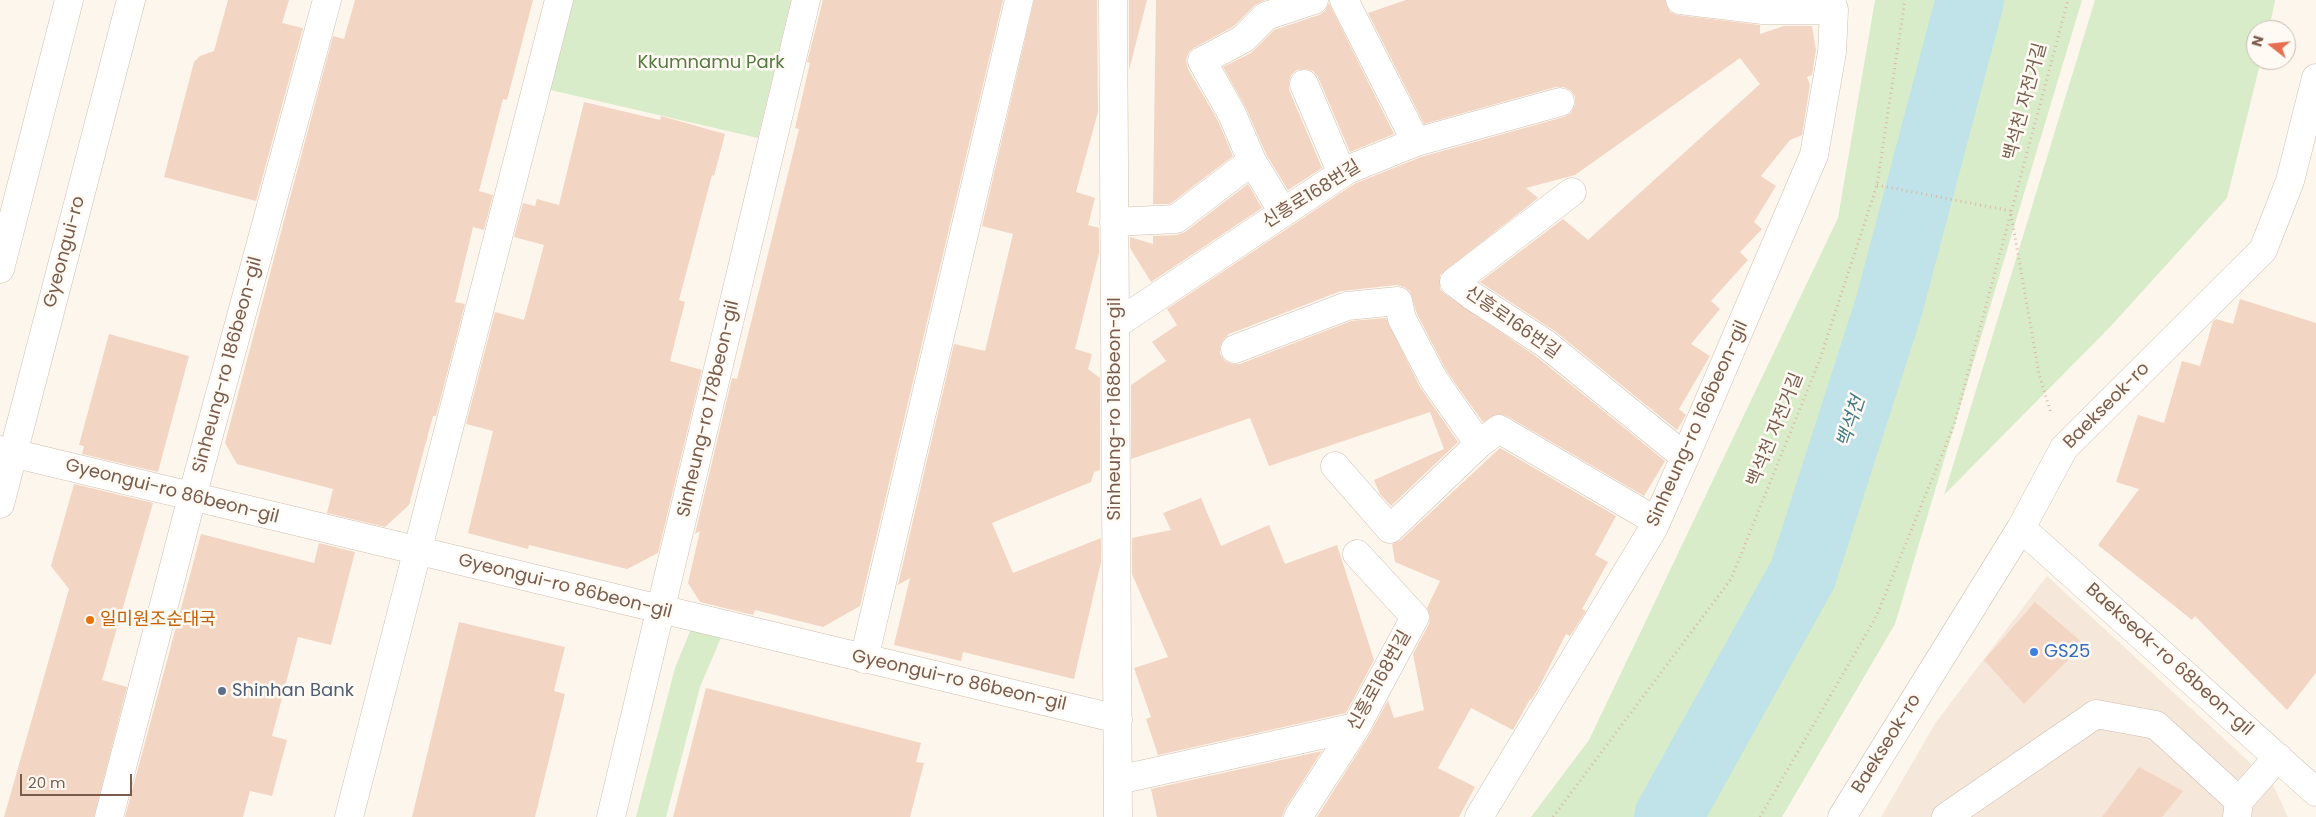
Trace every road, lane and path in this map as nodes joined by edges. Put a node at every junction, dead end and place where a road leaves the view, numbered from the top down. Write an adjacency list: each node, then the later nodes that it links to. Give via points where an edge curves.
1 (69, 0): 25 (street)
2 (131, 0): 30 (street, Gyeongui-ro)
3 (327, 0): 33 (street, Sinheung-ro 186beon-gil)
4 (559, 0): 37 (street)
5 (806, 0): 39 (street, Sinheung-ro 178beon-gil)
6 (1019, 0): 40 (street)
7 (1113, 0): 24 (street, Sinheung-ro 168beon-gil)
8 (1314, 0): 18 (street, via 1266,16 1243,39 1202,61 1232,114)
9 (1344, 0): 17 (street)
10 (1680, 0): 13 (street, via 1763,10)
11 (1905, 0): 20 (path, 백석천 자전거길)
12 (2068, 0): 22 (path, 백석천 자전거길)
13 (1833, 5): 31 (street, Sinheung-ro 166beon-gil, via 1832,52 1814,155)
14 (2316, 78): 29 (street, Baekseok-ro, via 2290,181 2263,250)
15 (1304, 84): 19 (street, via 1337,162)
16 (1560, 102): 17 (street, 신흥로168번길)
17 (1416, 142): 19 (street, 신흥로168번길)
18 (1252, 161): 23 (street); 24 (street, via 1176,219)
19 (1347, 170): 23 (street, 신흥로168번길)
20 (1877, 185): 22 (path); 53 (path, 백석천 자전거길, via 1820,359 1731,579)
21 (1572, 192): 31 (street, 신흥로166번길, via 1454,282 1546,344)
22 (2011, 211): 29 (path, 백석천 자전거길, via 2040,374); 54 (path, 백석천 자전거길, via 1954,425 1876,617)
23 (1283, 212): 26 (street, 신흥로168번길)
24 (1114, 222): 26 (street, Sinheung-ro 168beon-gil)
25 (0, 269)
26 (1115, 325): 41 (street, Sinheung-ro 168beon-gil)
27 (1235, 349): 28 (street, via 1347,306 1398,300 1402,318 1434,380)
28 (1479, 444): 32 (street, via 1390,529); 35 (street, via 1499,428)
29 (2064, 448): 36 (street, Baekseok-ro)
30 (7, 452): 33 (street, Gyeongui-ro 86beon-gil); 34 (street, Gyeongui-ro)
31 (1685, 457): 35 (street, Sinheung-ro 166beon-gil)
32 (1335, 466)
33 (192, 497): 37 (street, Gyeongui-ro 86beon-gil); 47 (street, Sinheung-ro 186beon-gil)
34 (0, 504)
35 (1656, 521): 52 (street, Sinheung-ro 166beon-gil)
36 (2021, 528): 43 (street, Baekseok-ro 68beon-gil); 55 (street, Baekseok-ro)
37 (417, 551): 39 (street, Gyeongui-ro 86beon-gil); 48 (street)
38 (1357, 554): 42 (street, 신흥로168번길, via 1416,618)
39 (662, 610): 40 (street, Gyeongui-ro 86beon-gil); 49 (street, Sinheung-ro 178beon-gil)
40 (864, 659): 41 (street, Gyeongui-ro 86beon-gil)
41 (1118, 719): 44 (street, Sinheung-ro 168beon-gil)
42 (1356, 727): 44 (street); 51 (street, 신흥로168번길)
43 (2278, 757): 45 (street, Baekseok-ro 68beon-gil); 46 (street)
44 (1118, 780): 50 (street, Sinheung-ro 168beon-gil)
45 (2316, 792)
46 (2238, 809): 56 (street, via 2156,724 2096,714)
47 (109, 817)
48 (349, 817)
49 (612, 817)
50 (1118, 817)
51 (1298, 817)
52 (1479, 817)
53 (1553, 817)
54 (1760, 817)
55 (1842, 817)
56 (1946, 817)

